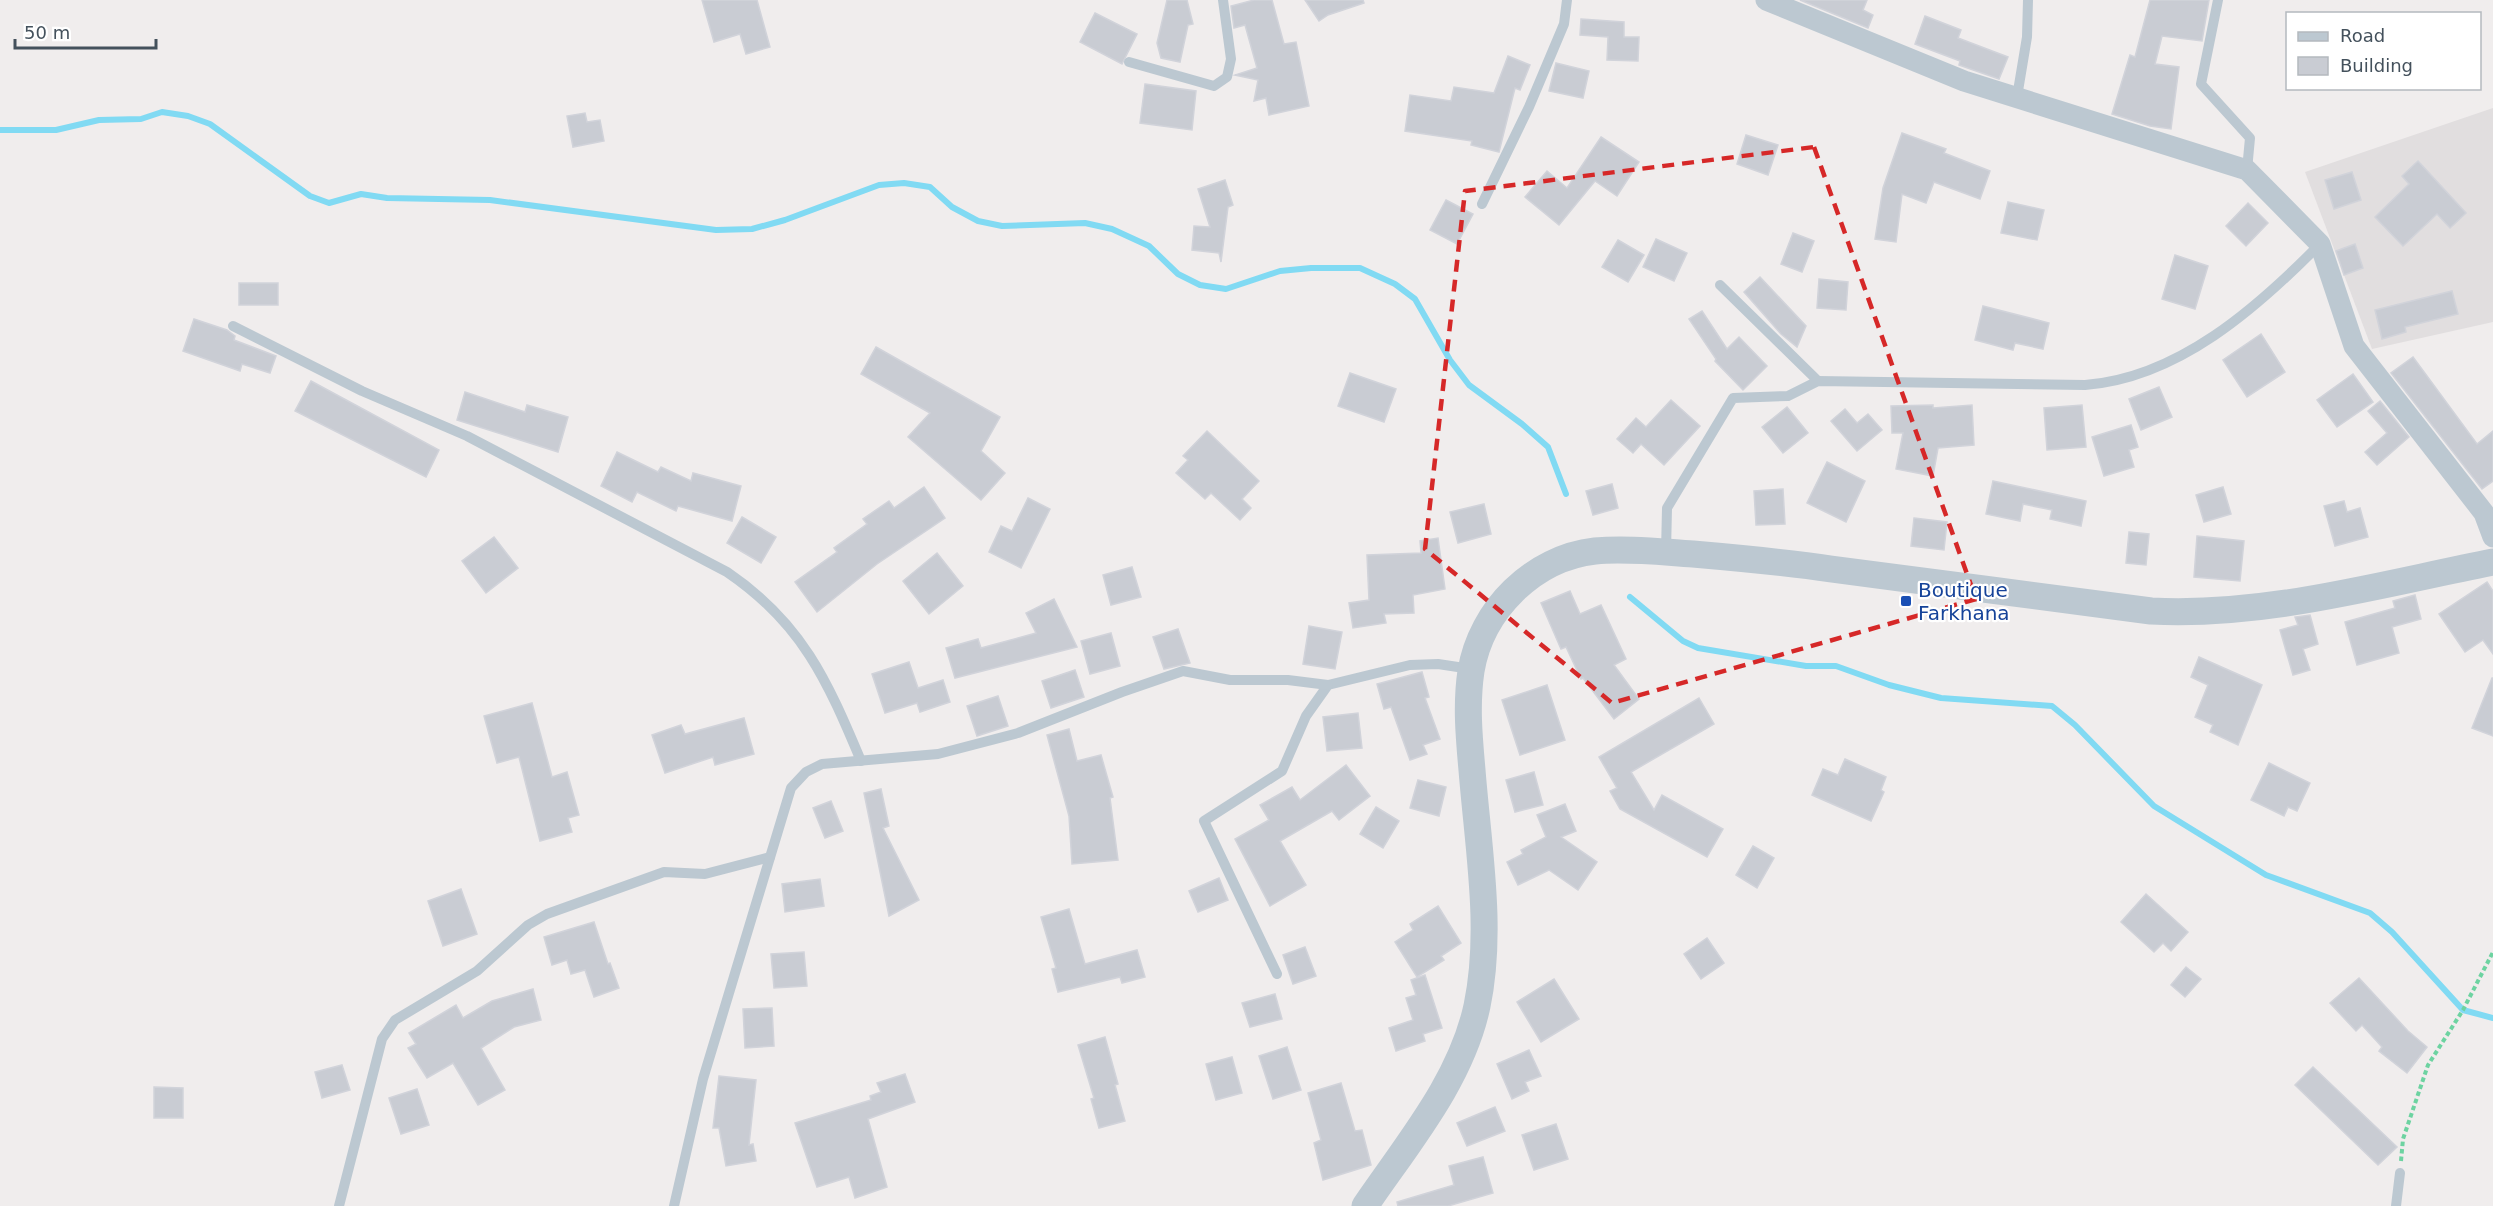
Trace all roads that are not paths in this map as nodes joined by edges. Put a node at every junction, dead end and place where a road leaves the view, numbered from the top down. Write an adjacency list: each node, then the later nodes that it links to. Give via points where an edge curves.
1 (1223, 0): 6 (lane, via 1231,59 1227,77 1214,86)
2 (1567, 0): 9 (lane, via 1564,24)
3 (1766, 0): 7 (street, via 1964,81)
4 (2028, 0): 7 (lane, via 2027,37)
5 (2218, 0): 8 (lane, via 2201,84 2250,138)
6 (1129, 62)
7 (2017, 97): 8 (street)
8 (2247, 170): 10 (street)
9 (1482, 204)
10 (2320, 244): 13 (lane, via 2218,333 2185,353 2111,383 2085,386); 14 (street, via 2354,346 2484,513)
11 (1720, 285): 13 (lane)
12 (233, 326): 19 (lane, via 362,391 466,436 746,585 780,616 807,649 832,692)
13 (1818, 381): 15 (lane, via 1788,396 1732,398 1667,508)
14 (2493, 537)
15 (1666, 552): 16 (street, via 1776,561 2197,614 2278,604); 17 (street, via 1593,551 1557,560 1526,578 1501,604 1482,636)
16 (2493, 562)
17 (1471, 669): 18 (lane, via 1410,665); 25 (street, via 1467,716 1483,924 1483,965 1477,1004 1470,1036 1458,1063)
18 (1328, 685): 19 (lane, via 1230,680 1183,671 1018,733 938,754); 21 (lane, via 1306,716 1282,771 1204,821)
19 (861, 761): 20 (lane, via 822,764 806,772 791,788)
20 (770, 857): 23 (lane, via 705,874 664,872 547,914 477,971 395,1020 382,1039); 24 (lane, via 703,1079)
21 (1277, 974)
22 (2400, 1173): 26 (lane)
23 (339, 1206)
24 (674, 1206)
25 (1365, 1206)
26 (2396, 1206)

